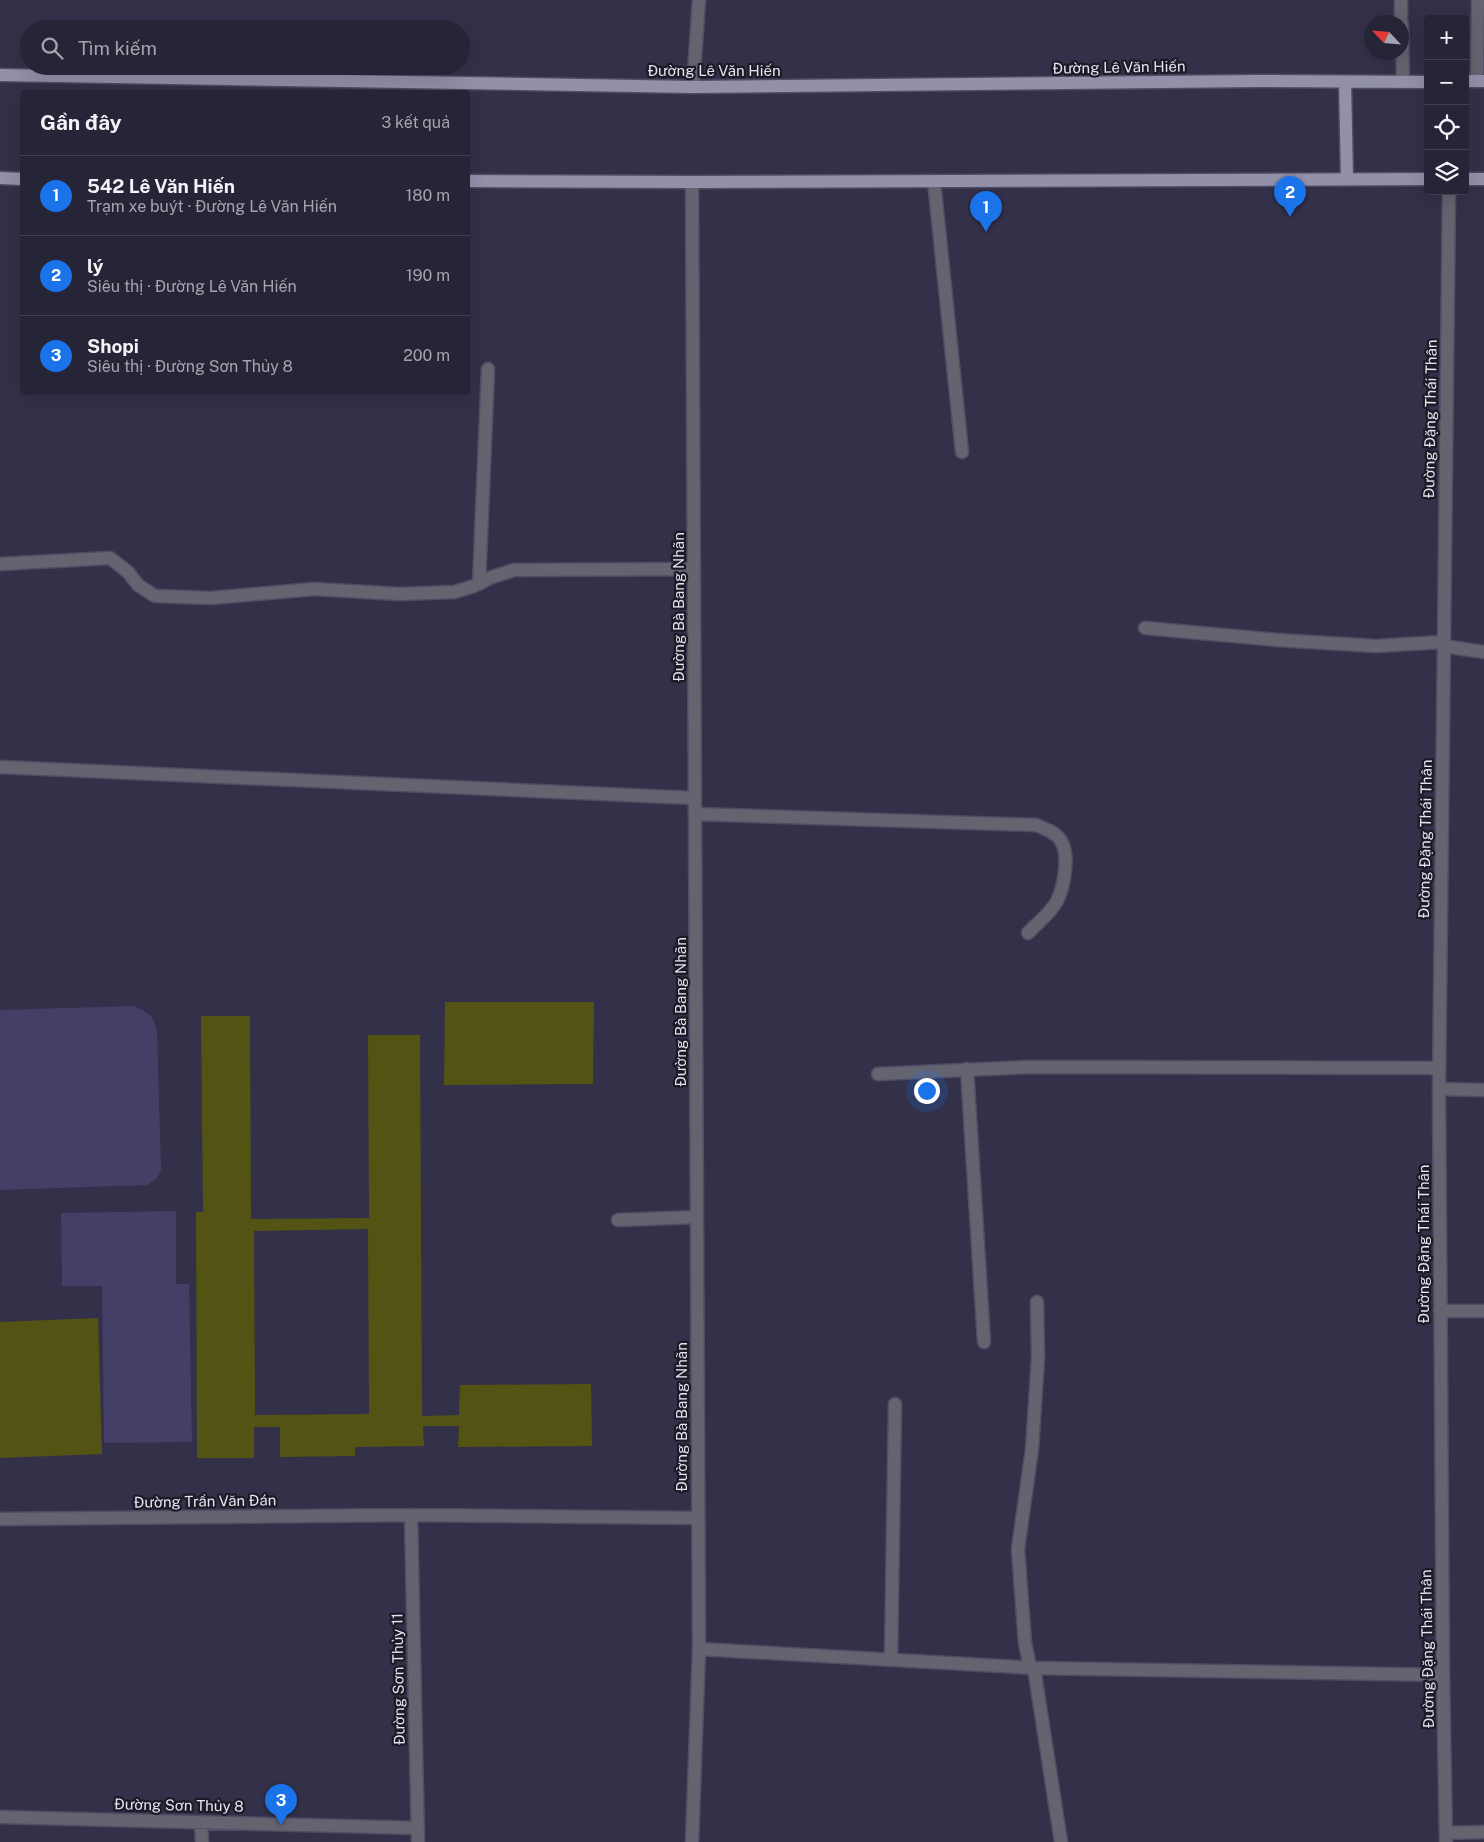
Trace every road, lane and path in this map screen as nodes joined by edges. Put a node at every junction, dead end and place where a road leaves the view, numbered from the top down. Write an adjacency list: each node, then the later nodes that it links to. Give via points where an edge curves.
1 (699, 0): 11 (street)
2 (1401, 0): 4 (street)
3 (1478, 0): 7 (street)
4 (1402, 15)
5 (1403, 60): 9 (street)
6 (0, 75): 11 (main road, Đường Lê Văn Hiến)
7 (1476, 81)
8 (1345, 82): 9 (main road, Đường Lê Văn Hiến); 11 (main road, Đường Lê Văn Hiến); 14 (main road)
9 (1403, 82): 10 (main road, Đường Lê Văn Hiến)
10 (1424, 82)
11 (693, 87)
12 (0, 178): 13 (main road)
13 (20, 179)
14 (1347, 179): 15 (main road); 19 (main road)
15 (1424, 179)
16 (1469, 179): 17 (main road)
17 (1484, 179)
18 (470, 181): 20 (main road)
19 (934, 181): 20 (main road); 23 (street)
20 (692, 182): 25 (street, Đường Bà Bang Nhãn)
21 (1449, 195): 28 (street, Đường Đặng Thái Thân)
22 (488, 369): 26 (street)
23 (962, 452)
24 (0, 564): 26 (street, via 110,558 138,585 155,596 210,598 314,589 400,594 454,592)
25 (694, 568): 26 (street, via 514,570); 31 (street, Đường Bà Bang Nhãn)
26 (479, 584)
27 (1145, 628): 28 (street, via 1376,646)
28 (1443, 644): 29 (street); 34 (street, Đường Đặng Thái Thân)
29 (1484, 652)
30 (0, 767): 31 (street)
31 (695, 798): 32 (street, Đường Bà Bang Nhãn)
32 (695, 814): 33 (street, via 1036,825 1051,831 1061,841 1065,867 1056,903); 39 (street, Đường Bà Bang Nhãn)
33 (1028, 933)
34 (1439, 1068): 35 (street, via 1027,1067); 37 (street, Đường Đặng Thái Thân)
35 (967, 1070): 36 (street); 44 (street)
36 (878, 1074)
37 (1439, 1089): 38 (street); 42 (street, Đường Đặng Thái Thân)
38 (1484, 1090)
39 (697, 1217): 40 (street); 47 (street, Đường Bà Bang Nhãn)
40 (618, 1220)
41 (1037, 1302): 51 (street, via 1038,1358 1032,1449 1018,1550 1025,1643)
42 (1440, 1311): 43 (street); 52 (street, Đường Đặng Thái Thân)
43 (1484, 1311)
44 (984, 1342)
45 (895, 1404): 50 (street)
46 (411, 1515): 47 (street, Đường Trần Văn Đán); 48 (street, Đường Trần Văn Đán); 55 (street, Đường Sơn Thủy 11)
47 (698, 1518): 49 (street, Đường Bà Bang Nhãn)
48 (0, 1519)
49 (699, 1649): 50 (street); 60 (street, Đường Bà Bang Nhãn)
50 (890, 1660): 51 (street)
51 (1032, 1667): 52 (street); 61 (street)
52 (1443, 1675): 57 (street, Đường Đặng Thái Thân)
53 (0, 1817): 54 (street, Đường Sơn Thủy 8)
54 (202, 1822): 55 (street, Đường Sơn Thủy 8); 58 (street)
55 (418, 1828): 59 (street, Đường Sơn Thủy 11)
56 (1484, 1832): 57 (street)
57 (1446, 1837)
58 (202, 1842)
59 (418, 1842)
60 (692, 1842)
61 (1061, 1842)

